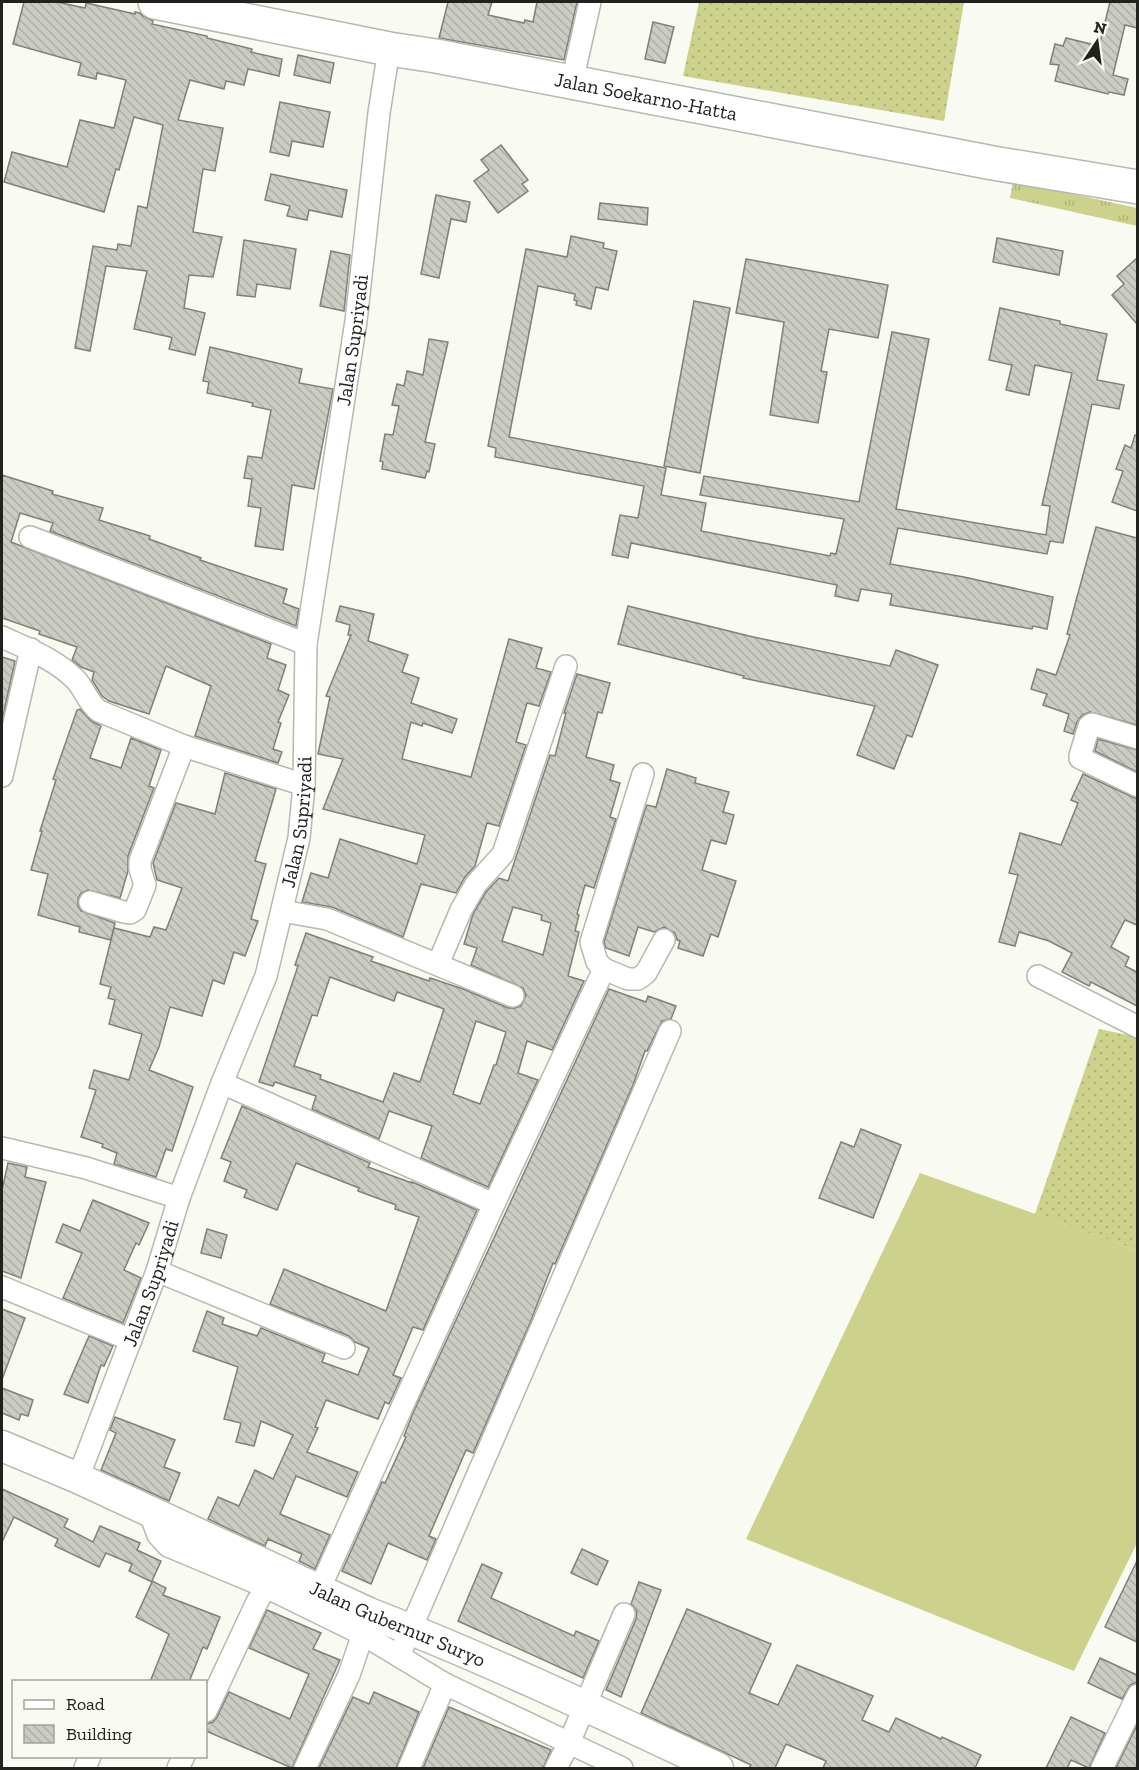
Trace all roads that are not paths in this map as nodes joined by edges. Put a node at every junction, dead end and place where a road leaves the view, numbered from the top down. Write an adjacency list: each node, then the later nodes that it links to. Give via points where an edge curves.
1 (155, 2): 3 (main road, Jalan Soekarno-Hatta)
2 (590, 2): 4 (street)
3 (389, 49): 4 (main road, Jalan Soekarno-Hatta); 8 (street, Jalan Supriyadi, via 356,321)
4 (572, 82): 5 (main road, Jalan Soekarno-Hatta)
5 (1137, 187)
6 (30, 537): 8 (street)
7 (2, 637): 9 (street)
8 (306, 644): 15 (street, Jalan Supriyadi)
9 (31, 649): 12 (street, via 79,683 99,711); 14 (street)
10 (566, 666): 20 (street, via 502,854 476,884)
11 (1137, 738): 16 (street, via 1092,724 1080,754 1080,758)
12 (184, 746): 15 (street); 17 (street, via 140,861 145,885 135,910 124,912)
13 (643, 774): 21 (street, via 591,942 597,962)
14 (2, 776)
15 (304, 785): 18 (street, Jalan Supriyadi, via 299,838)
16 (1137, 786)
17 (90, 902)
18 (282, 910): 20 (street, via 327,919); 26 (street, Jalan Supriyadi, via 266,976)
19 (664, 940): 21 (street, via 646,974 638,980)
20 (438, 964): 23 (street)
21 (604, 969): 29 (street)
22 (1038, 976): 24 (street)
23 (513, 996)
24 (1137, 1028)
25 (670, 1031): 40 (street)
26 (222, 1083): 28 (street, Jalan Supriyadi); 29 (street)
27 (2, 1148): 28 (street, via 86,1168)
28 (179, 1198): 30 (street, Jalan Supriyadi)
29 (494, 1204): 37 (street)
30 (157, 1271): 32 (street, Jalan Supriyadi); 33 (street)
31 (2, 1287): 32 (street)
32 (131, 1340): 35 (street, Jalan Supriyadi)
33 (344, 1348)
34 (2, 1446): 35 (main road)
35 (78, 1479): 36 (main road, Jalan Gubernur Suryo, via 149,1511)
36 (272, 1579): 37 (main road, Jalan Gubernur Suryo); 39 (street); 45 (street, via 257,1602)
37 (319, 1590): 39 (main road, Jalan Gubernur Suryo)
38 (624, 1614): 44 (street)
39 (367, 1624): 40 (main road, Jalan Gubernur Suryo); 41 (street); 47 (street, via 349,1675)
40 (411, 1629): 41 (street); 44 (main road, Jalan Gubernur Suryo)
41 (399, 1656): 42 (street)
42 (445, 1684): 46 (street); 48 (street)
43 (1137, 1695): 52 (street)
44 (583, 1706): 46 (street); 51 (main road, Jalan Gubernur Suryo)
45 (207, 1709)
46 (569, 1743): 49 (street); 50 (street)
47 (305, 1768)
48 (408, 1768)
49 (556, 1768)
50 (622, 1768)
51 (718, 1768)
52 (1102, 1768)

